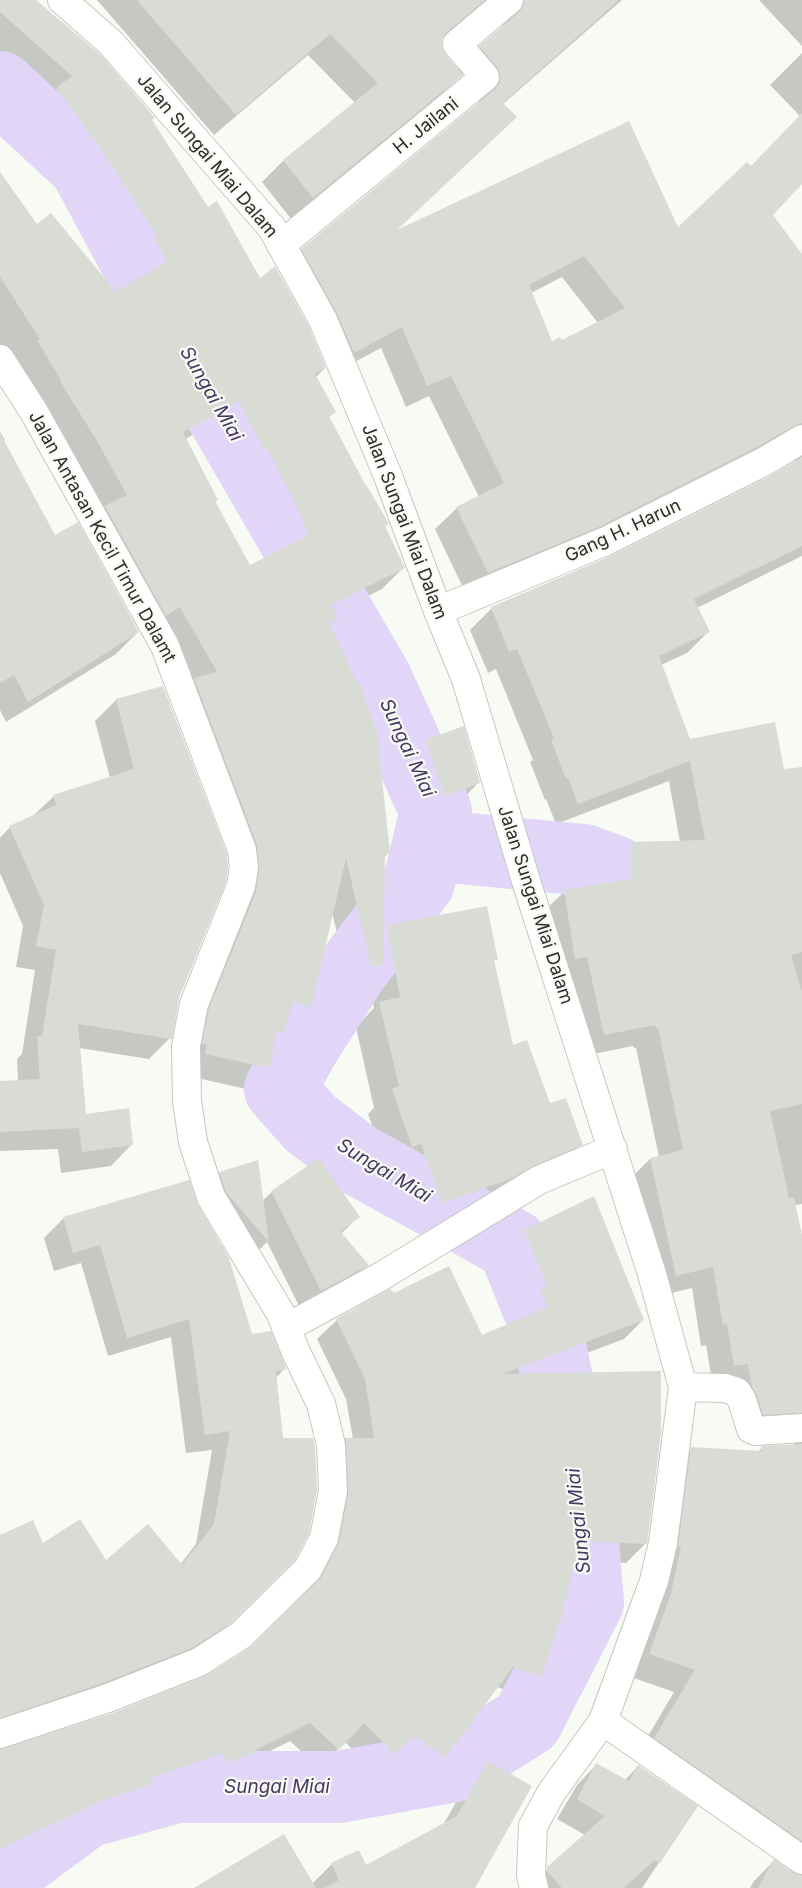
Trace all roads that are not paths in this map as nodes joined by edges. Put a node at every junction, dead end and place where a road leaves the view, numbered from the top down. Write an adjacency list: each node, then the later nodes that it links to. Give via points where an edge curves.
1 (62, 0): 3 (street, Jalan Sungai Miai Dalam, via 111,42 272,228)
2 (509, 0): 3 (street, H. Jailani, via 457,44 485,77)
3 (281, 245): 6 (street, Jalan Sungai Miai Dalam, via 323,320 388,476)
4 (0, 359): 8 (street, Jalan Antasan Kecil Timur Dalamt, via 34,412 166,646 242,850 241,886 194,1004 186,1046 187,1101 193,1142 211,1197 281,1314)
5 (802, 439): 6 (street, Gang H. Harun, via 606,541)
6 (438, 611): 7 (street, Jalan Sungai Miai Dalam, via 466,679 526,881)
7 (613, 1149): 8 (street, via 539,1180 380,1277); 9 (street, Jalan Sungai Miai Dalam)
8 (286, 1328): 12 (street, Jalan Antasan Kecil Timur Dalamt, via 321,1404 331,1445 333,1491 324,1538 308,1569 241,1635 198,1662 108,1698)
9 (683, 1387): 10 (street, via 725,1388 737,1392 751,1429 756,1431); 11 (street, Jalan Sungai Miai Dalam, via 663,1543 654,1581)
10 (802, 1428)
11 (603, 1722): 13 (street); 14 (street, Jalan Sungai Miai Dalam, via 551,1793 533,1826 531,1875)
12 (0, 1734)
13 (802, 1860)
14 (534, 1888)

